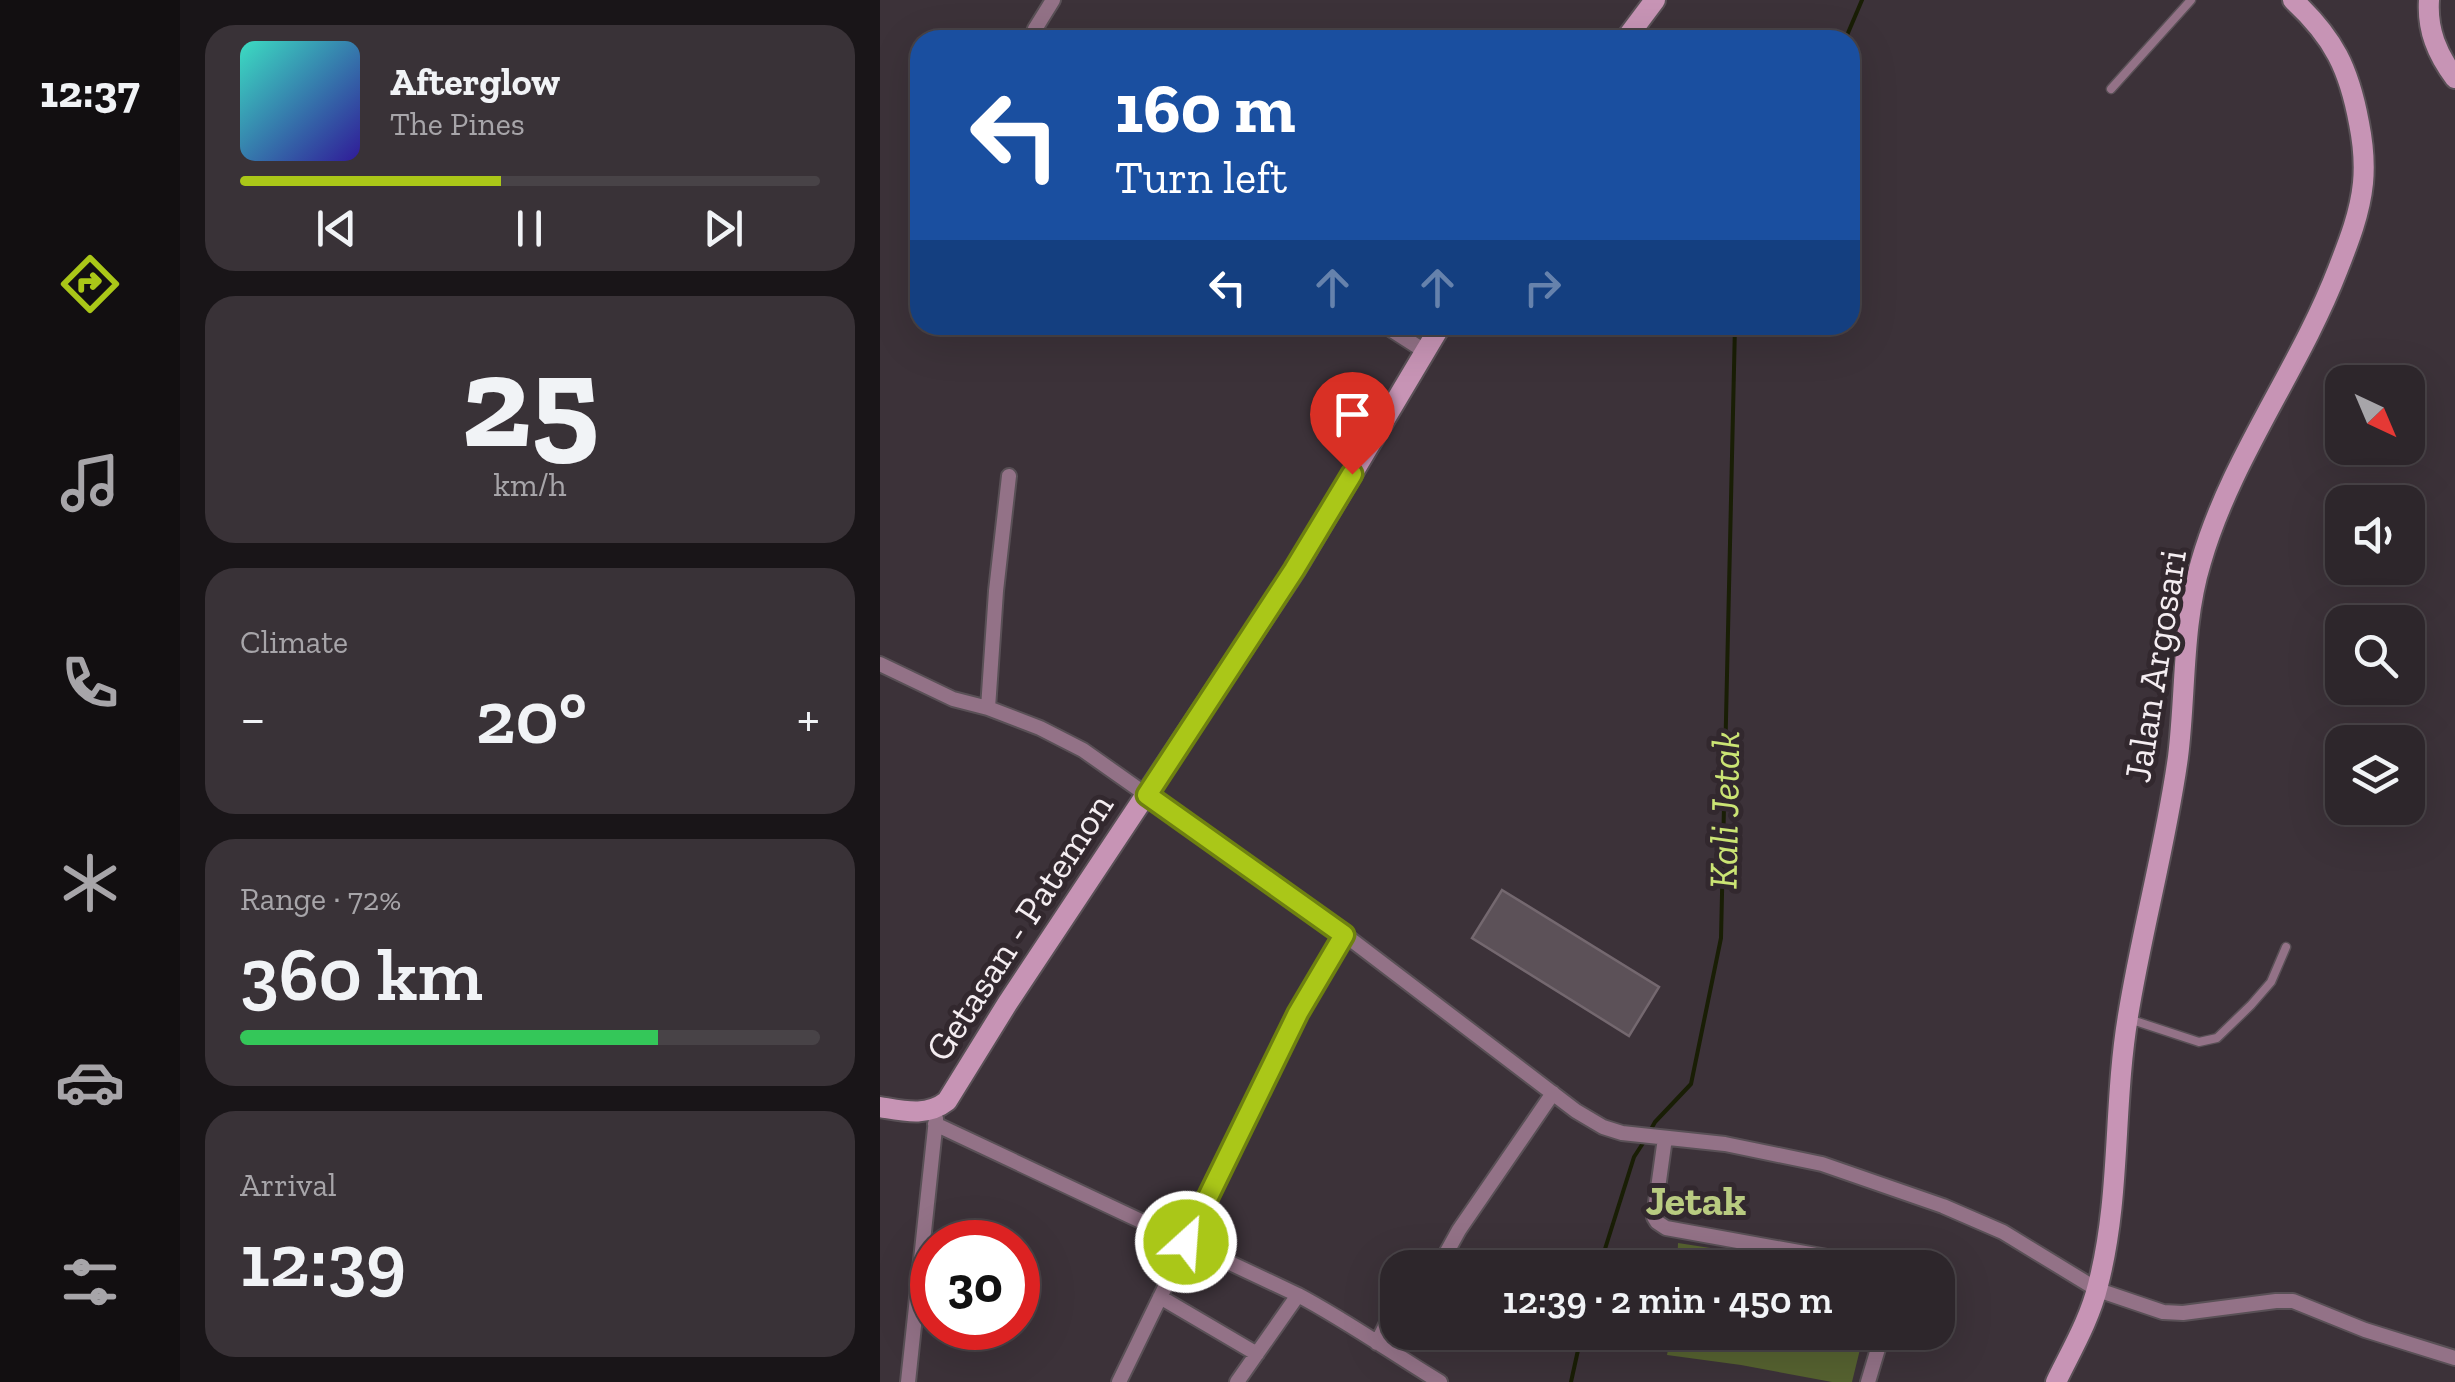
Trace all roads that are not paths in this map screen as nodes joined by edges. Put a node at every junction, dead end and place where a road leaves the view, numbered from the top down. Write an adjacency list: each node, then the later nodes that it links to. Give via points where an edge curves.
1 (1053, 0): 6 (street)
2 (1655, 0): 7 (street)
3 (2191, 0): 9 (lane)
4 (2293, 0): 19 (street, Jalan Argosari, via 2330,40 2349,75 2364,149 2363,183 2356,223 2325,301 2226,493 2200,564 2177,762)
5 (2429, 0): 8 (street, via 2434,45)
6 (1034, 30)
7 (1632, 30)
8 (2455, 78)
9 (2111, 89)
10 (1400, 335): 12 (street)
11 (1435, 335): 12 (street, Getasan - Patemon)
12 (1426, 352): 16 (street, Getasan - Patemon)
13 (1009, 476): 15 (street)
14 (880, 664): 15 (street)
15 (988, 708): 16 (street, via 1084,750)
16 (1147, 795): 17 (street); 22 (street, Getasan - Patemon)
17 (1344, 935): 20 (street); 24 (street, via 1298,1013)
18 (2286, 947): 19 (lane, via 2270,982 2217,1038 2200,1042)
19 (2128, 1019): 27 (street, Jalan Argosari)
20 (1553, 1093): 23 (street, via 1590,1120); 25 (street)
21 (880, 1107): 22 (street, Getasan - Patemon)
22 (937, 1116): 24 (street); 35 (street)
23 (1660, 1138): 26 (street, via 1657,1222); 27 (street, via 1822,1164 2003,1232)
24 (1186, 1242): 28 (street); 29 (street)
25 (1448, 1250)
26 (1788, 1250)
27 (2098, 1290): 34 (street, via 2163,1312 2293,1301); 40 (street, Jalan Argosari)
28 (1298, 1295): 31 (street); 33 (street)
29 (1160, 1296): 33 (street); 36 (street)
30 (1380, 1337): 31 (street)
31 (1377, 1343): 38 (street)
32 (1878, 1350): 39 (street)
33 (1258, 1354): 37 (street)
34 (2455, 1358)
35 (908, 1382)
36 (1119, 1382)
37 (1237, 1382)
38 (1440, 1382)
39 (1868, 1382)
40 (2056, 1382)

